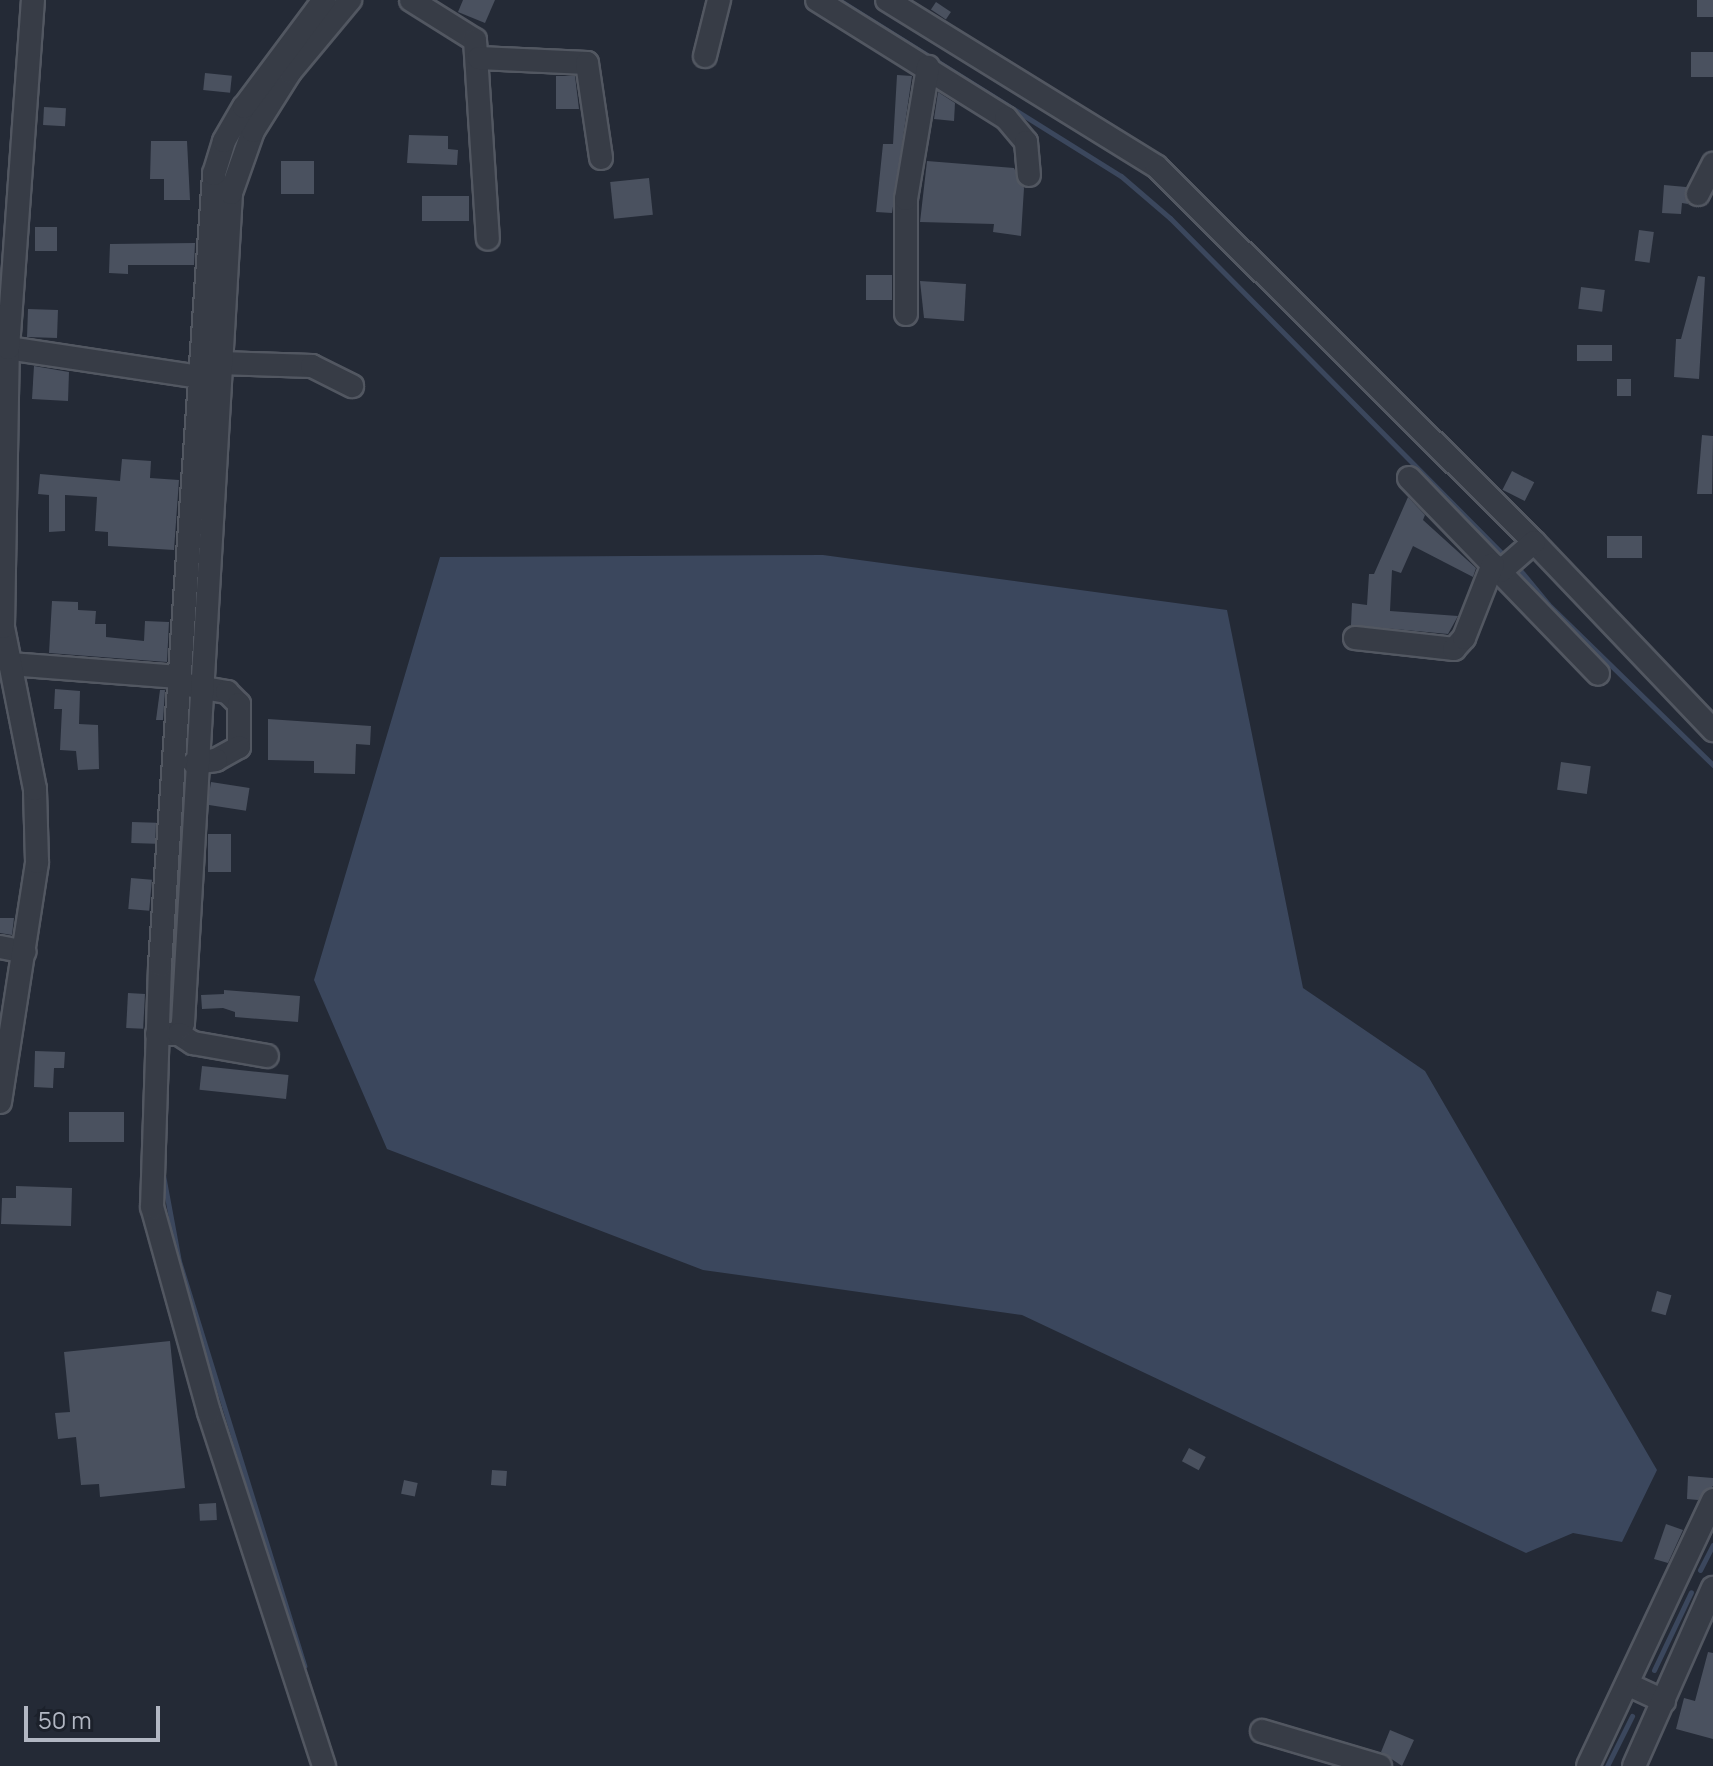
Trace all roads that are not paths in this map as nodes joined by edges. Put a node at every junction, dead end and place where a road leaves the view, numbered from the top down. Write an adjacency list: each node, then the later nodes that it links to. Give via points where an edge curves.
1 (33, 0): 16 (street)
2 (324, 0): 21 (street, via 224,141 214,174)
3 (350, 0): 20 (street, via 290,72 237,165)
4 (411, 0): 10 (street, via 470,34)
5 (719, 0): 9 (street)
6 (817, 0): 11 (street)
7 (887, 0): 8 (street)
8 (920, 8): 25 (street, via 1157,167)
9 (705, 56)
10 (479, 58): 12 (street, via 587,63); 17 (street)
11 (928, 67): 14 (street, via 1020,129); 18 (street, via 906,199)
12 (601, 158)
13 (1713, 164): 15 (street)
14 (1029, 175)
15 (1698, 194)
16 (9, 218): 19 (street)
17 (488, 239)
18 (906, 314)
19 (8, 348): 21 (street); 24 (street)
20 (220, 363): 22 (street, via 312,366); 30 (street)
21 (199, 377): 30 (street)
22 (352, 386)
23 (1409, 478): 26 (street)
24 (2, 496): 28 (street, via 3,627)
25 (1534, 542): 26 (street); 33 (street)
26 (1497, 567): 27 (street, via 1454,649); 29 (street)
27 (1355, 638)
28 (10, 664): 30 (street); 32 (street)
29 (1598, 674)
30 (185, 682): 34 (street); 34 (street, via 236,699 241,742 228,755); 37 (street)
31 (0, 723): 32 (street)
32 (23, 729): 36 (street, via 35,789 37,862)
33 (1713, 730)
34 (194, 763): 37 (street)
35 (0, 947): 36 (street)
36 (25, 952): 39 (street)
37 (168, 1034): 38 (street); 46 (street, via 152,1207 209,1412)
38 (267, 1056)
39 (0, 1102)
40 (1713, 1500): 41 (street)
41 (1680, 1572): 42 (street); 43 (street)
42 (1713, 1587): 44 (street)
43 (1627, 1684): 44 (street); 48 (street)
44 (1664, 1701): 49 (street)
45 (1262, 1731): 47 (street)
46 (324, 1766)
47 (1380, 1766)
48 (1588, 1766)
49 (1634, 1766)

